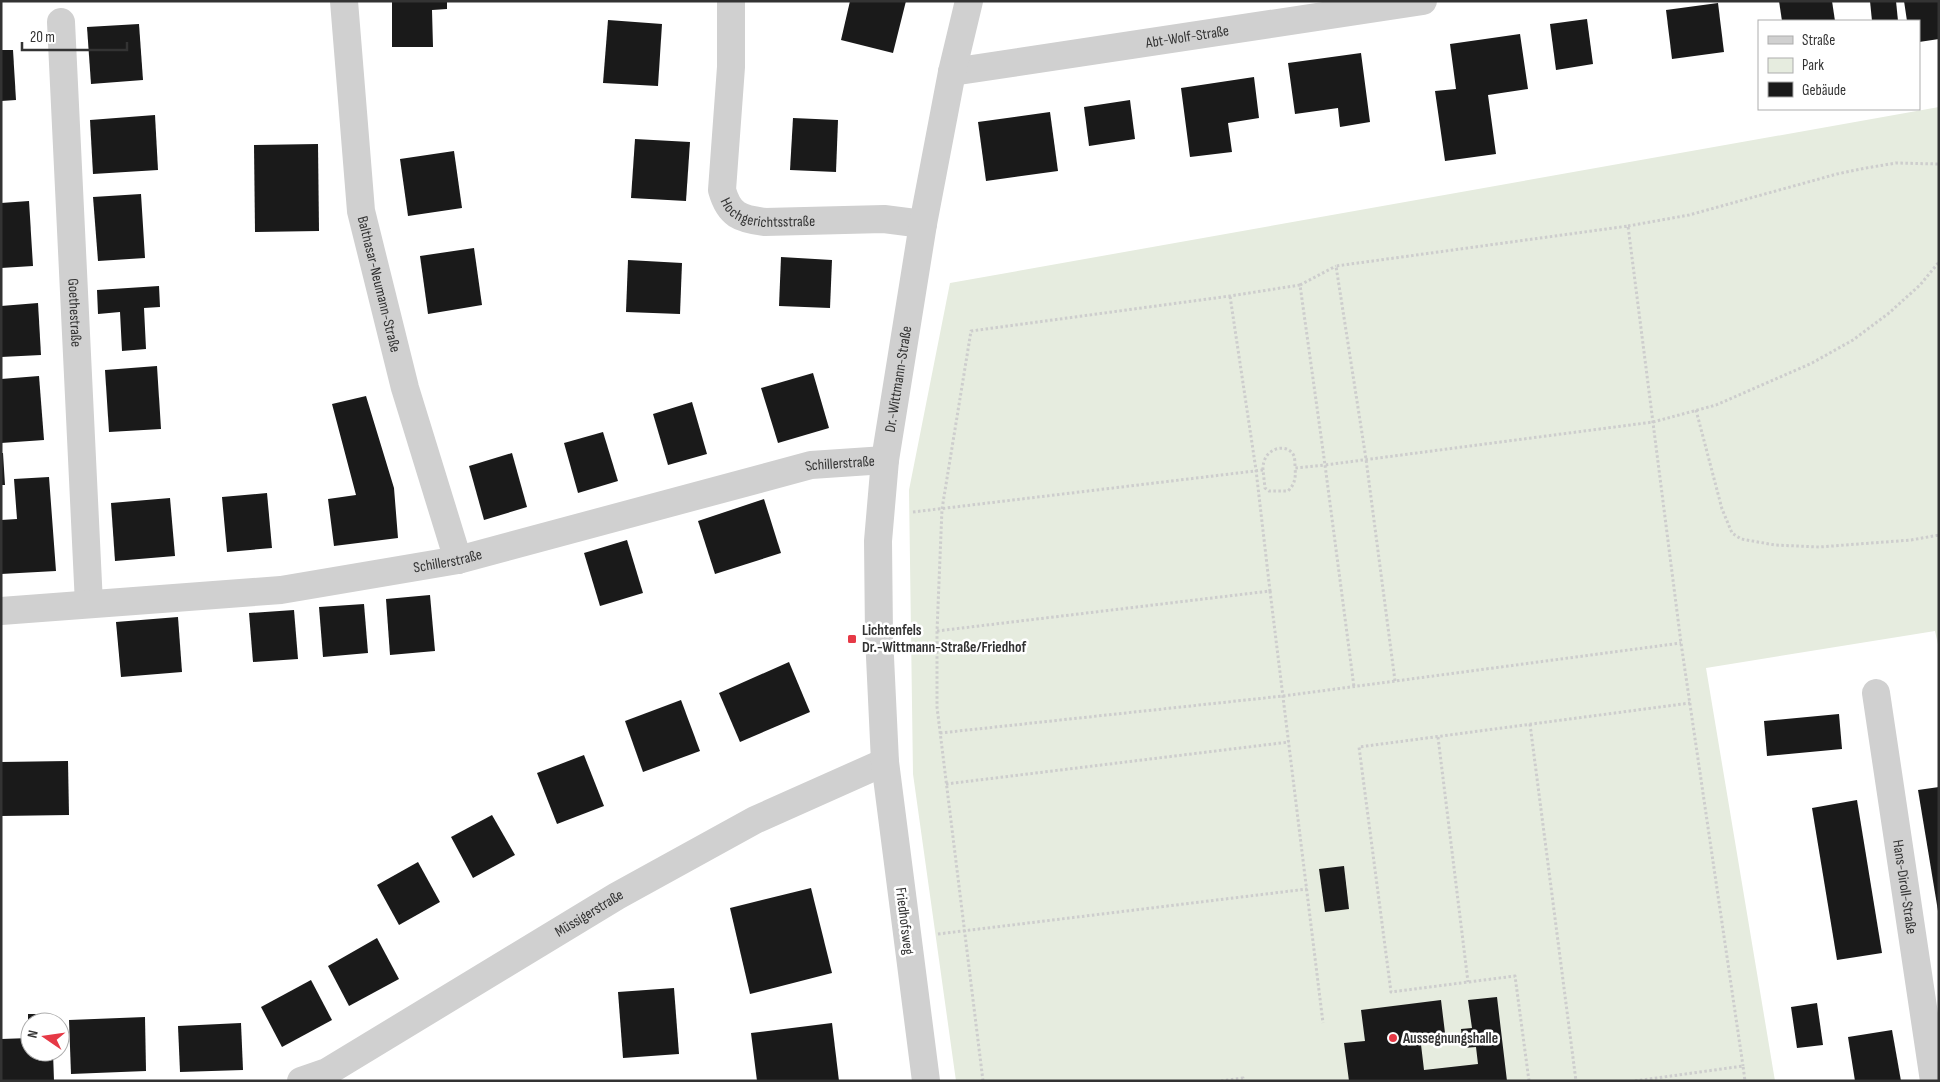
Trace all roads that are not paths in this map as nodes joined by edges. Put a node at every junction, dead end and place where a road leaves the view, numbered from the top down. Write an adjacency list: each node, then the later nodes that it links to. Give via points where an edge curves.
1 (344, 1): 9 (street, Balthasar-Neumann-Straße, via 361,211 405,388)
2 (731, 1): 7 (street, Hochgerichtsstraße, via 731,67 722,190 726,204 737,215 765,222 884,219)
3 (969, 1): 6 (street, Dr.-Wittmann-Straße)
4 (1423, 1): 6 (street, Abt-Wolf-Straße)
5 (62, 22): 10 (street, Goethestraße)
6 (952, 72): 7 (street, Dr.-Wittmann-Straße)
7 (923, 224): 8 (street, Dr.-Wittmann-Straße)
8 (885, 460): 9 (street, Schillerstraße, via 810,465); 13 (street, Dr.-Wittmann-Straße, via 878,541)
9 (458, 560): 10 (street, Schillerstraße, via 281,590)
10 (89, 604): 11 (street, Schillerstraße)
11 (1, 611)
12 (1876, 693): 16 (street, Hans-Diroll-Straße)
13 (885, 762): 14 (street, Müssigerstraße, via 755,820 617,896 327,1072); 15 (street, Friedhofsweg)
14 (301, 1081)
15 (926, 1081)
16 (1934, 1081)

